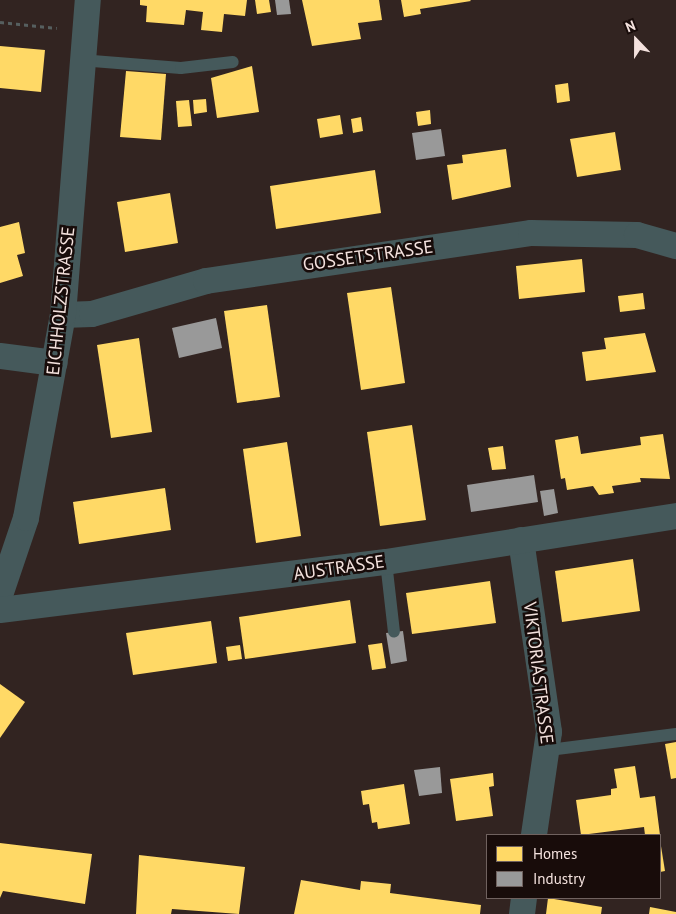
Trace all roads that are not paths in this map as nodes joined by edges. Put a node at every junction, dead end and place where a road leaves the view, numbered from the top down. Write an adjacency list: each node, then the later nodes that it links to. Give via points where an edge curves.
1 (88, 0): 2 (street, EICHHOLZSTRASSE)
2 (80, 60): 3 (lane, via 181,68); 5 (street, EICHHOLZSTRASSE)
3 (234, 62)
4 (675, 249): 5 (street, GOSSETSTRASSE, via 637,235 531,233 206,281 92,314)
5 (63, 315): 7 (street, EICHHOLZSTRASSE)
6 (0, 356): 7 (street)
7 (55, 363): 11 (street, EICHHOLZSTRASSE, via 26,518)
8 (676, 516): 9 (street, AUSTRASSE)
9 (521, 540): 10 (street, AUSTRASSE); 15 (street, VIKTORIASTRASSE)
10 (386, 562): 12 (street, AUSTRASSE); 13 (lane)
11 (0, 595)
12 (0, 610)
13 (394, 632)
14 (676, 734): 15 (lane)
15 (548, 750): 16 (street, VIKTORIASTRASSE)
16 (534, 834)
17 (524, 899): 18 (street)
18 (522, 914)

